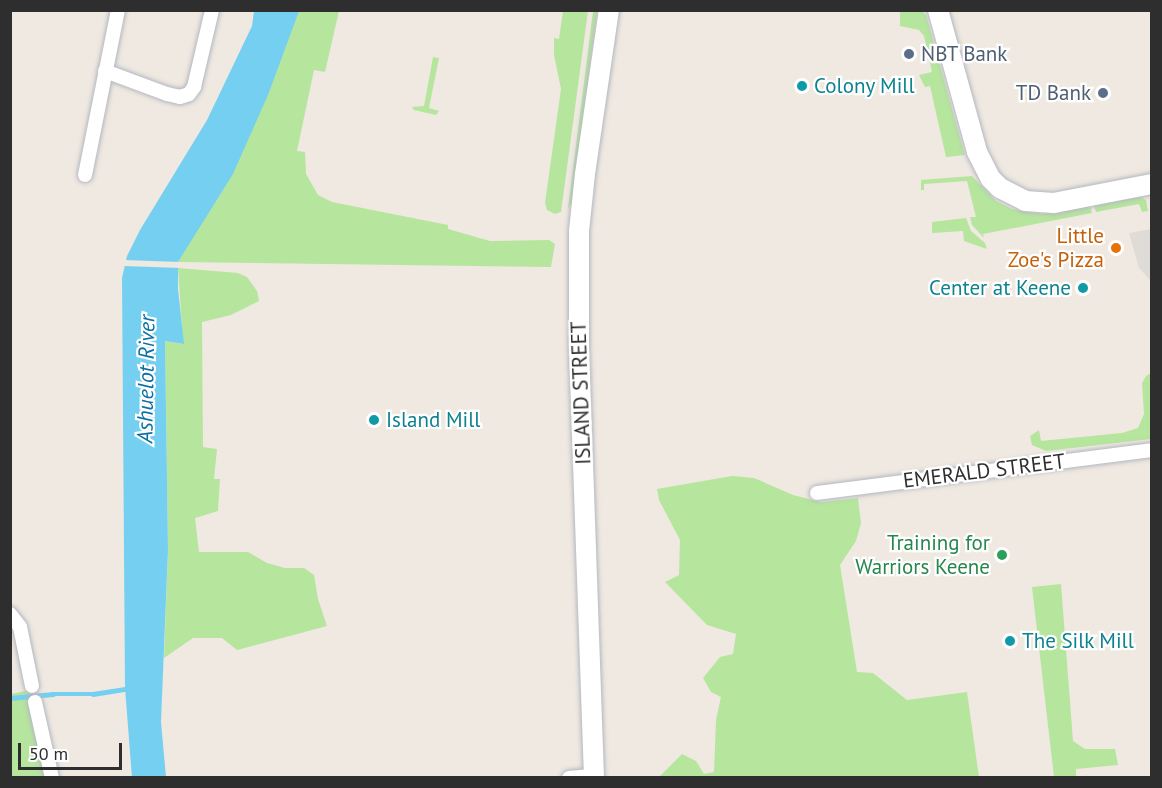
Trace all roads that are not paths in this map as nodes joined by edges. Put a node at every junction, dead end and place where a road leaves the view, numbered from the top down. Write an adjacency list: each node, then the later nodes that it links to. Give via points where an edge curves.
1 (118, 10): 5 (street)
2 (212, 10): 5 (street, via 189,94 167,94)
3 (609, 10): 15 (street, ISLAND STREET, via 579,231 579,345)
4 (938, 10): 7 (street, via 977,152 983,167 1000,188 1025,201 1054,203)
5 (105, 71): 6 (street)
6 (85, 175)
7 (1152, 184)
8 (1152, 450): 9 (street, EMERALD STREET)
9 (817, 493)
10 (10, 614): 11 (street, via 20,627)
11 (32, 686)
12 (35, 702): 13 (street)
13 (52, 777)
14 (569, 777): 15 (street)
15 (594, 777)

